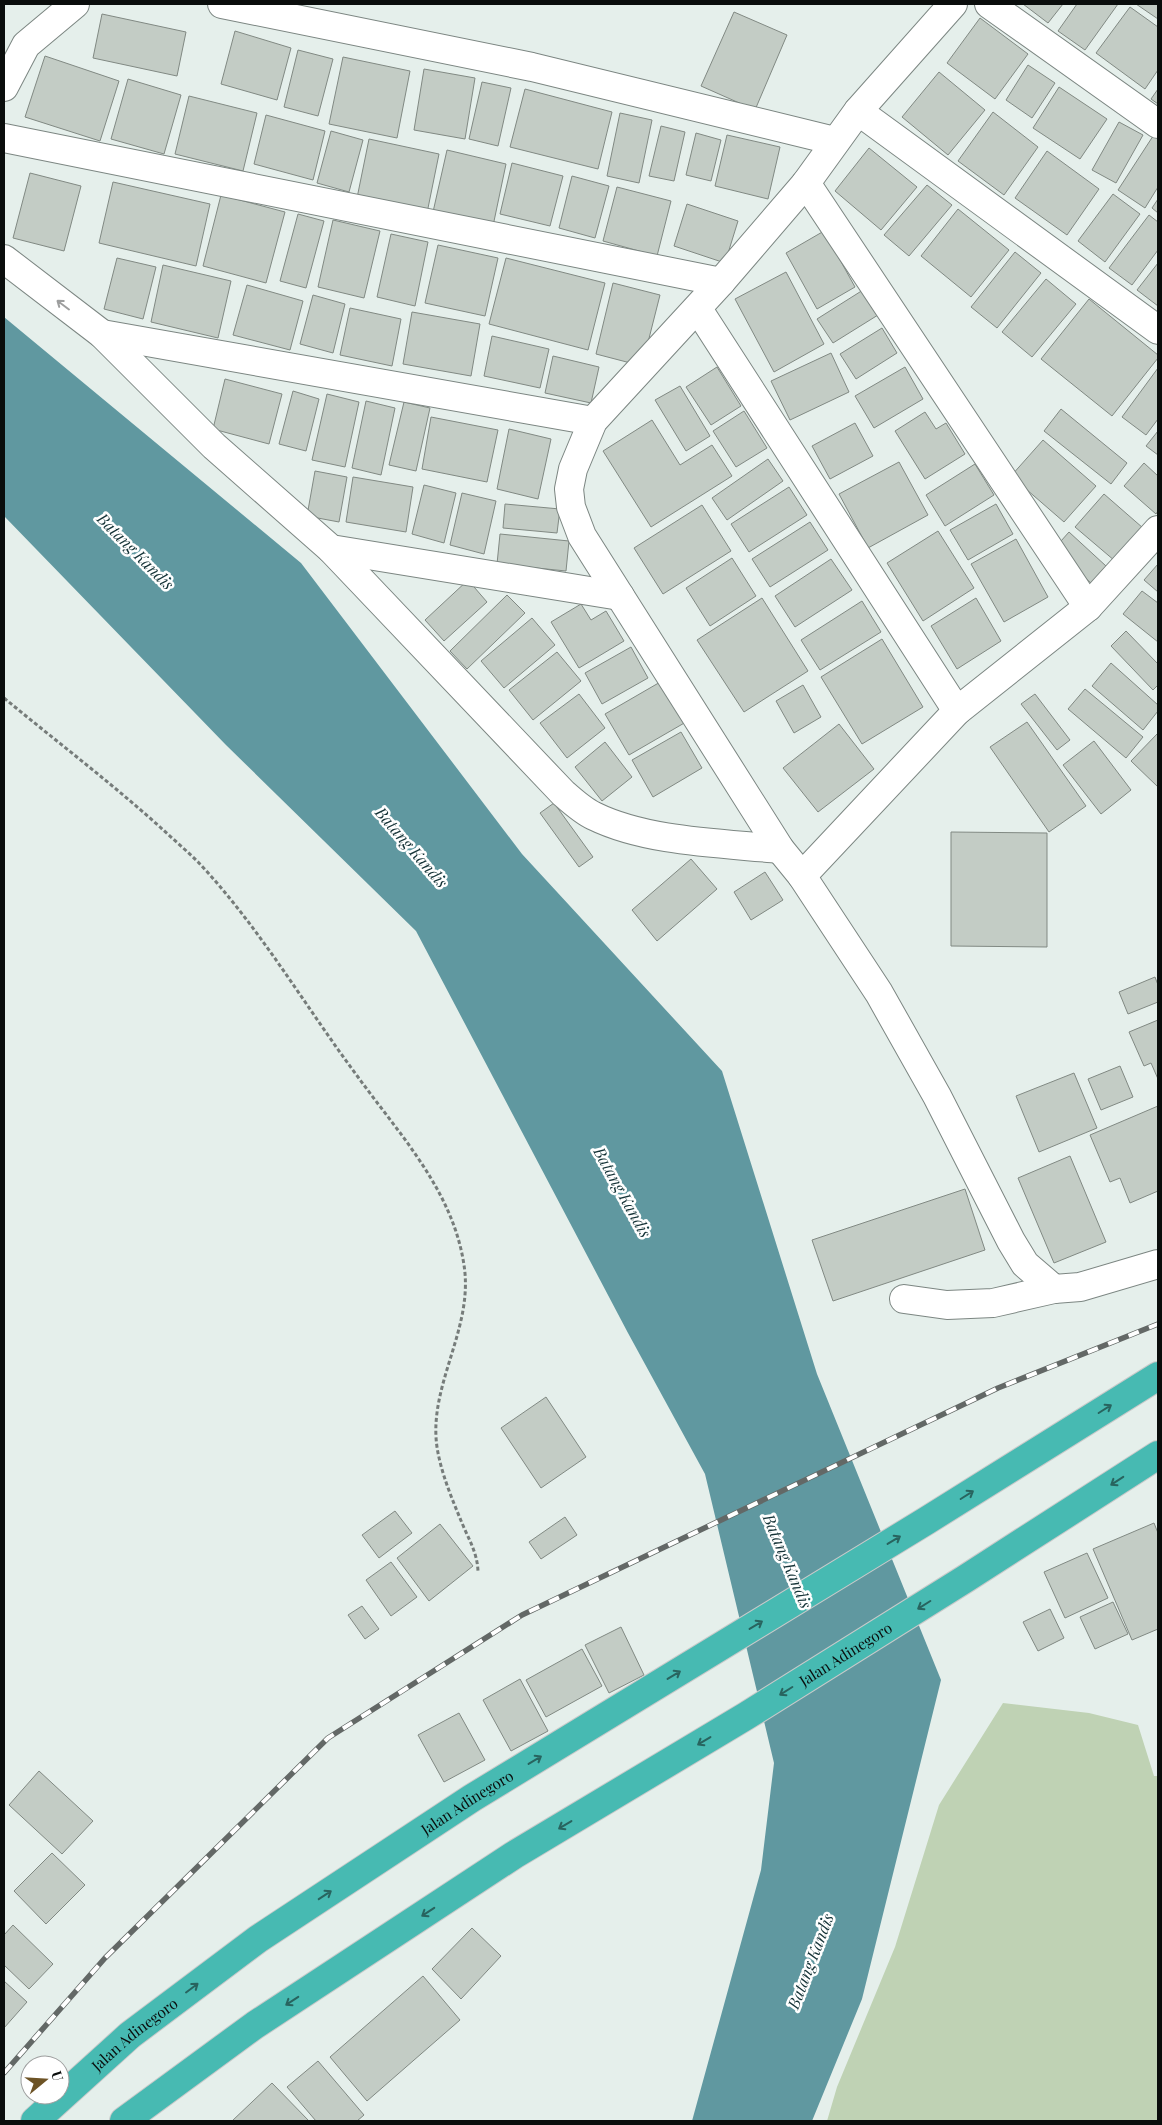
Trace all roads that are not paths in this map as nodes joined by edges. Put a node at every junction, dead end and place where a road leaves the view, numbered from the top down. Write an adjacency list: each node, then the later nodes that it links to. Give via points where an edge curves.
1 (75, 4): 5 (street, via 26,45)
2 (222, 4): 9 (street, via 532,67)
3 (953, 4): 6 (street)
4 (989, 4): 7 (street)
5 (4, 87)
6 (858, 111): 9 (street); 14 (street)
7 (1158, 124)
8 (4, 138): 12 (street)
9 (835, 141): 10 (street)
10 (806, 182): 12 (street); 20 (street)
11 (4, 259): 15 (street, one-way to 11)
12 (722, 282): 13 (street)
13 (698, 309): 16 (street); 21 (street)
14 (1158, 330)
15 (102, 334): 16 (street); 18 (street, via 214,446)
16 (593, 421): 19 (street, via 573,469 569,489 571,507 582,536)
17 (1158, 530): 20 (street)
18 (331, 549): 19 (street); 22 (street, via 563,793 592,816 654,836)
19 (620, 596): 22 (street)
20 (1088, 607): 21 (street)
21 (957, 711): 23 (street)
22 (780, 849): 23 (street)
23 (802, 876): 25 (street, via 879,993 1025,1264)
24 (1158, 1264): 25 (street, via 1080,1287)
25 (1054, 1289): 26 (street, via 993,1303 947,1305)
26 (904, 1299)
27 (1158, 1376): 29 (highway, Jalan Adinegoro, one-way to 27, via 130,2035 258,1939 472,1798)
28 (1158, 1455): 30 (highway, Jalan Adinegoro, one-way to 30, via 746,1716 514,1855 255,2025)
29 (34, 2121)
30 (124, 2121)

